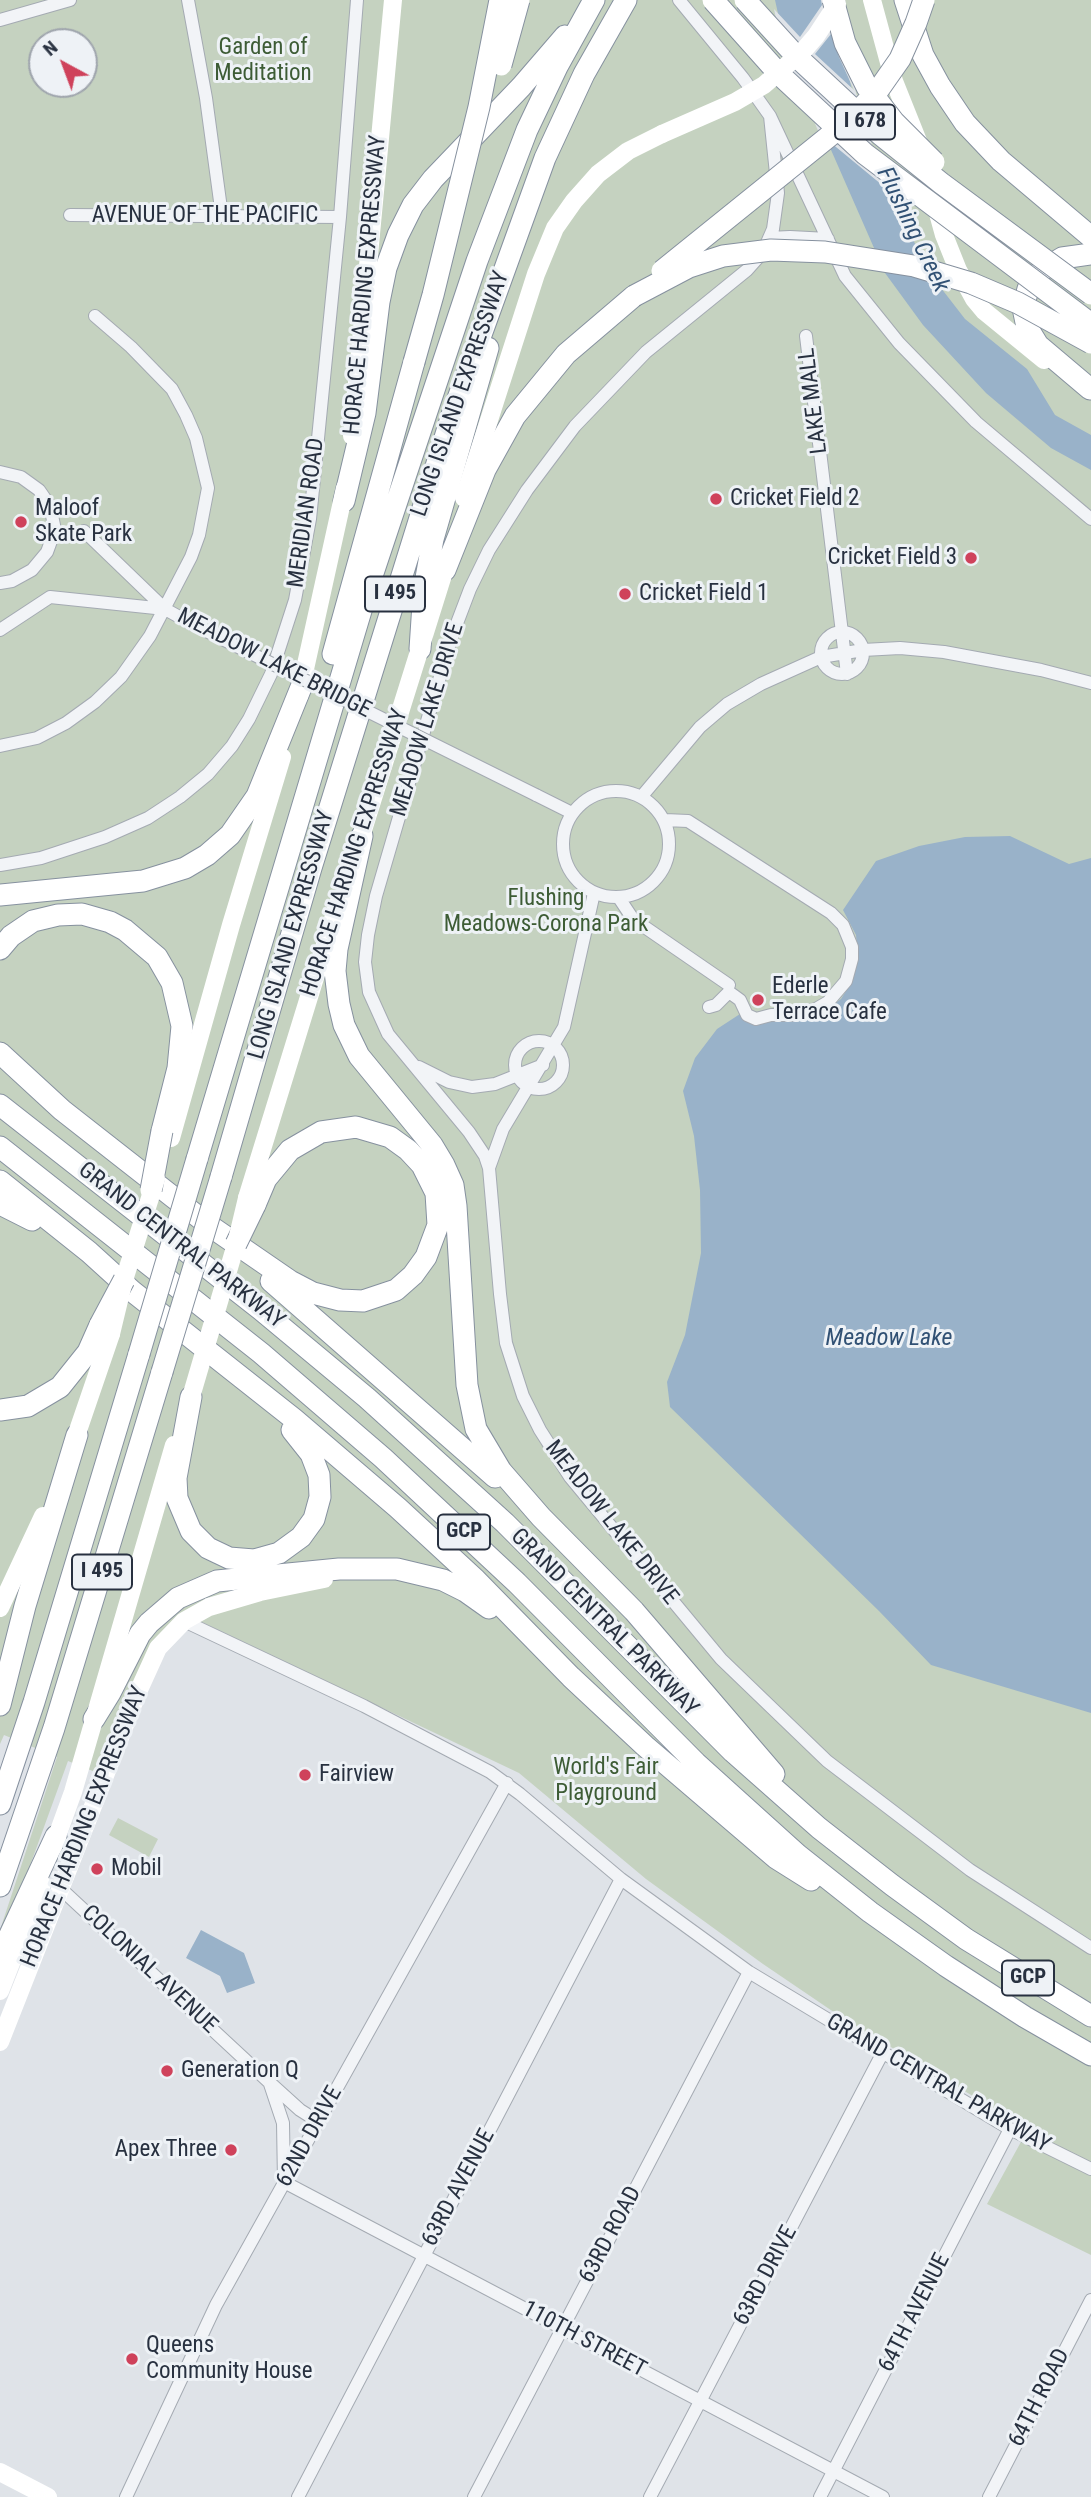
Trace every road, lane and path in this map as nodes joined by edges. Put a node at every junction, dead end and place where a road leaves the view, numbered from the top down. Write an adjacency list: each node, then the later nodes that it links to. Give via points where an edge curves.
1 (70, 0): 17 (street)
2 (188, 0): 21 (street)
3 (357, 0): 22 (street, MERIDIAN ROAD)
4 (393, 0): 38 (main road, HORACE HARDING EXPRESSWAY)
5 (500, 0): 30 (highway, bridge)
6 (519, 0): 30 (highway, bridge)
7 (626, 0): 28 (highway, LONG ISLAND EXPRESSWAY / I 495, via 559,126)
8 (679, 0): 19 (street, MEADOW LAKE DRIVE)
9 (713, 0): 33 (highway, I 678, bridge, via 779,74 856,146)
10 (745, 0): 23 (highway, I 678, bridge, via 856,114)
11 (872, 0): 36 (main road, via 944,235 965,286 1006,331)
12 (898, 0): 18 (highway)
13 (905, 0): 18 (highway)
14 (924, 0): 31 (highway, bridge, via 900,58 853,117)
15 (836, 1): 23 (highway, bridge, via 845,43 875,99); 41 (main road, HORACE HARDING EXPRESSWAY, bridge, via 803,51 764,85 628,151 598,174 555,228 536,274)
16 (591, 6): 38 (highway, via 433,179 405,220 382,284 365,413); 58 (highway, LONG ISLAND EXPRESSWAY / I 495, via 531,120 488,229 366,594)
17 (0, 20)
18 (911, 24): 24 (highway, via 940,86 976,135)
19 (770, 116): 25 (street, MEADOW LAKE DRIVE, via 778,193); 26 (street, MEADOW LAKE DRIVE)
20 (70, 215): 21 (street, AVENUE OF THE PACIFIC)
21 (222, 216): 22 (street, AVENUE OF THE PACIFIC)
22 (340, 217): 59 (street, MERIDIAN ROAD, via 306,550 281,646 253,712 214,767 164,808 83,846)
23 (1000, 227): 29 (highway, I 678, bridge)
24 (1091, 237)
25 (769, 238): 26 (street); 68 (street, MEADOW LAKE DRIVE, via 747,270 646,352 575,426 527,491 470,589 420,741 368,935 365,962 373,1003 388,1034)
26 (828, 239): 39 (street, MEADOW LAKE DRIVE, via 845,276 899,343 976,422)
27 (1091, 254): 36 (highway, via 1062,258 1042,270 1028,289 1023,308 1038,345)
28 (505, 266): 46 (highway, via 484,369 433,539); 102 (highway, LONG ISLAND EXPRESSWAY / I 495, bridge, via 406,560 54,1728)
29 (1091, 294)
30 (433, 295): 58 (highway, bridge, via 301,761)
31 (634, 296): 35 (highway, bridge, via 689,267 723,256 771,250 825,252 914,266 971,283); 41 (highway, via 566,354 515,416 485,470)
32 (95, 316): 43 (street, via 172,389 196,438 208,488 199,535)
33 (1091, 324)
34 (806, 336): 45 (street, LAKE MALL)
35 (1091, 343)
36 (1090, 390)
37 (0, 472): 42 (street, via 21,477 39,490 50,506 55,530 47,552 32,570)
38 (344, 501): 52 (main road, HORACE HARDING EXPRESSWAY)
39 (1091, 519)
40 (84, 531): 43 (street)
41 (445, 570): 46 (main road, HORACE HARDING EXPRESSWAY)
42 (0, 583)
43 (164, 609): 44 (street, via 50,597); 53 (street, via 121,677 95,702 37,738); 55 (street, MEADOW LAKE BRIDGE, bridge)
44 (0, 630)
45 (841, 632): 47 (street, via 859,640); 48 (street, LAKE MALL); 49 (street, via 824,644)
46 (420, 649): 57 (main road, HORACE HARDING EXPRESSWAY)
47 (863, 650): 48 (street); 50 (street, via 859,666); 51 (street, via 944,652)
48 (844, 653): 49 (street); 50 (street, LAKE MALL)
49 (821, 657): 50 (street, via 834,673); 54 (street, via 727,704 700,727)
50 (847, 674)
51 (1091, 682)
52 (302, 685): 61 (highway, via 257,796 235,828 207,855 185,869 143,881); 75 (main road, HORACE HARDING EXPRESSWAY)
53 (0, 746)
54 (642, 796): 55 (street, via 611,790 596,794); 56 (street)
55 (572, 813): 60 (street, via 565,827 564,857 570,872)
56 (665, 820): 62 (street, via 670,835 665,867 643,890); 65 (street, via 688,821 831,912 852,947 846,981 816,1009 756,1020 729,992)
57 (362, 836): 80 (main road, HORACE HARDING EXPRESSWAY); 90 (highway, via 337,949 341,1014 359,1056 426,1138 449,1175 456,1206 472,1418 494,1461)
58 (286, 861): 98 (highway, LONG ISLAND EXPRESSWAY / I 495, bridge)
59 (0, 865)
60 (594, 893): 62 (street); 66 (street, via 564,1027)
61 (0, 895)
62 (619, 898): 64 (street, via 633,919)
63 (0, 949): 75 (highway, via 33,921 82,914 125,930 157,957 172,983 182,1026)
64 (729, 985)
65 (709, 1007)
66 (554, 1046): 69 (street); 71 (street, via 538,1041 523,1047 516,1061); 72 (street, via 563,1060 561,1077 544,1089)
67 (0, 1053): 74 (highway)
68 (414, 1065): 71 (street, via 472,1087 495,1084); 77 (street, MEADOW LAKE DRIVE, via 469,1132)
69 (543, 1065): 71 (street); 72 (street)
70 (0, 1071): 74 (highway)
71 (517, 1074): 72 (street)
72 (529, 1087): 77 (street, via 503,1129)
73 (0, 1105): 99 (highway, GRAND CENTRAL PARKWAY / GCP, via 251,1301 384,1414 529,1547 733,1752)
74 (62, 1110): 82 (highway)
75 (167, 1135): 79 (highway, bridge)
76 (0, 1147): 104 (highway, GRAND CENTRAL PARKWAY / GCP, via 331,1412 484,1551 737,1801)
77 (489, 1168): 105 (street, MEADOW LAKE DRIVE, via 506,1343 523,1396 570,1477 722,1659 827,1761 970,1870)
78 (0, 1181): 84 (highway)
79 (151, 1190): 84 (main road, bridge)
80 (251, 1201): 82 (highway, via 290,1150 321,1132 356,1127 390,1137 415,1157 436,1193 438,1225 426,1257 405,1283 386,1295 363,1301 327,1298 300,1287); 83 (highway, bridge)
81 (0, 1204): 84 (highway, via 29,1218 80,1259)
82 (211, 1226): 90 (highway)
83 (236, 1244): 87 (main road, HORACE HARDING EXPRESSWAY, bridge)
84 (128, 1285): 85 (highway, bridge); 86 (highway)
85 (106, 1329): 88 (highway, via 50,1395 28,1406); 89 (main road)
86 (219, 1361): 87 (highway, via 299,1436 316,1464 318,1508 308,1529 291,1546 267,1558 241,1560 208,1548 191,1531 180,1510 176,1478); 94 (highway, via 422,1529)
87 (191, 1397): 96 (main road, HORACE HARDING EXPRESSWAY)
88 (0, 1410)
89 (77, 1435): 92 (main road); 95 (highway)
90 (541, 1517): 99 (highway, via 659,1639)
91 (397, 1569): 93 (main road, via 260,1592 209,1607); 94 (highway, via 429,1575 465,1591); 96 (highway, via 245,1577 192,1591 166,1605 140,1634)
92 (0, 1608)
93 (184, 1621): 97 (street, GRAND CENTRAL PARKWAY, via 364,1706); 103 (main road, HORACE HARDING EXPRESSWAY, via 152,1661)
94 (571, 1677): 104 (highway, via 776,1858)
95 (0, 1705)
96 (94, 1719): 100 (main road, HORACE HARDING EXPRESSWAY)
97 (507, 1783): 101 (street, GRAND CENTRAL PARKWAY); 114 (street, 62ND DRIVE)
98 (0, 1804)
99 (819, 1828): 109 (highway, GRAND CENTRAL PARKWAY / GCP, via 966,1939)
100 (56, 1836): 106 (highway); 108 (main road, HORACE HARDING EXPRESSWAY, via 37,1900)
101 (621, 1879): 107 (street, GRAND CENTRAL PARKWAY); 118 (street, 63RD AVENUE)
102 (0, 1886)
103 (60, 1888): 110 (main road, HORACE HARDING EXPRESSWAY); 113 (street, COLONIAL AVENUE)
104 (908, 1940): 112 (highway, GRAND CENTRAL PARKWAY / GCP)
105 (1091, 1948)
106 (0, 1956)
107 (749, 1972): 111 (street, GRAND CENTRAL PARKWAY); 120 (street, 63RD ROAD)
108 (0, 1992)
109 (1091, 2016)
110 (0, 2042)
111 (882, 2054): 115 (street, GRAND CENTRAL PARKWAY); 121 (street, 63RD DRIVE)
112 (1091, 2055)
113 (269, 2082): 114 (street, COLONIAL AVENUE); 117 (street, COLONIAL AVENUE, via 284,2123)
114 (319, 2122): 117 (street, 62ND DRIVE)
115 (1010, 2129): 116 (street, GRAND CENTRAL PARKWAY); 122 (street, 64TH AVENUE)
116 (1091, 2169)
117 (284, 2182): 118 (street, 110TH STREET); 125 (street, 62ND DRIVE, via 216,2305)
118 (424, 2256): 120 (street, 110TH STREET); 126 (street, 63RD AVENUE)
119 (1091, 2300): 131 (street, 64TH ROAD)
120 (562, 2328): 121 (street, 110TH STREET); 127 (street, 63RD ROAD)
121 (700, 2401): 122 (street, 110TH STREET); 128 (street, 63RD DRIVE)
122 (833, 2471): 129 (street, 64TH AVENUE); 130 (street, 110TH STREET)
123 (0, 2472): 124 (main road)
124 (48, 2497)
125 (126, 2497)
126 (298, 2497)
127 (474, 2497)
128 (650, 2497)
129 (820, 2497)
130 (883, 2497)
131 (989, 2497)

